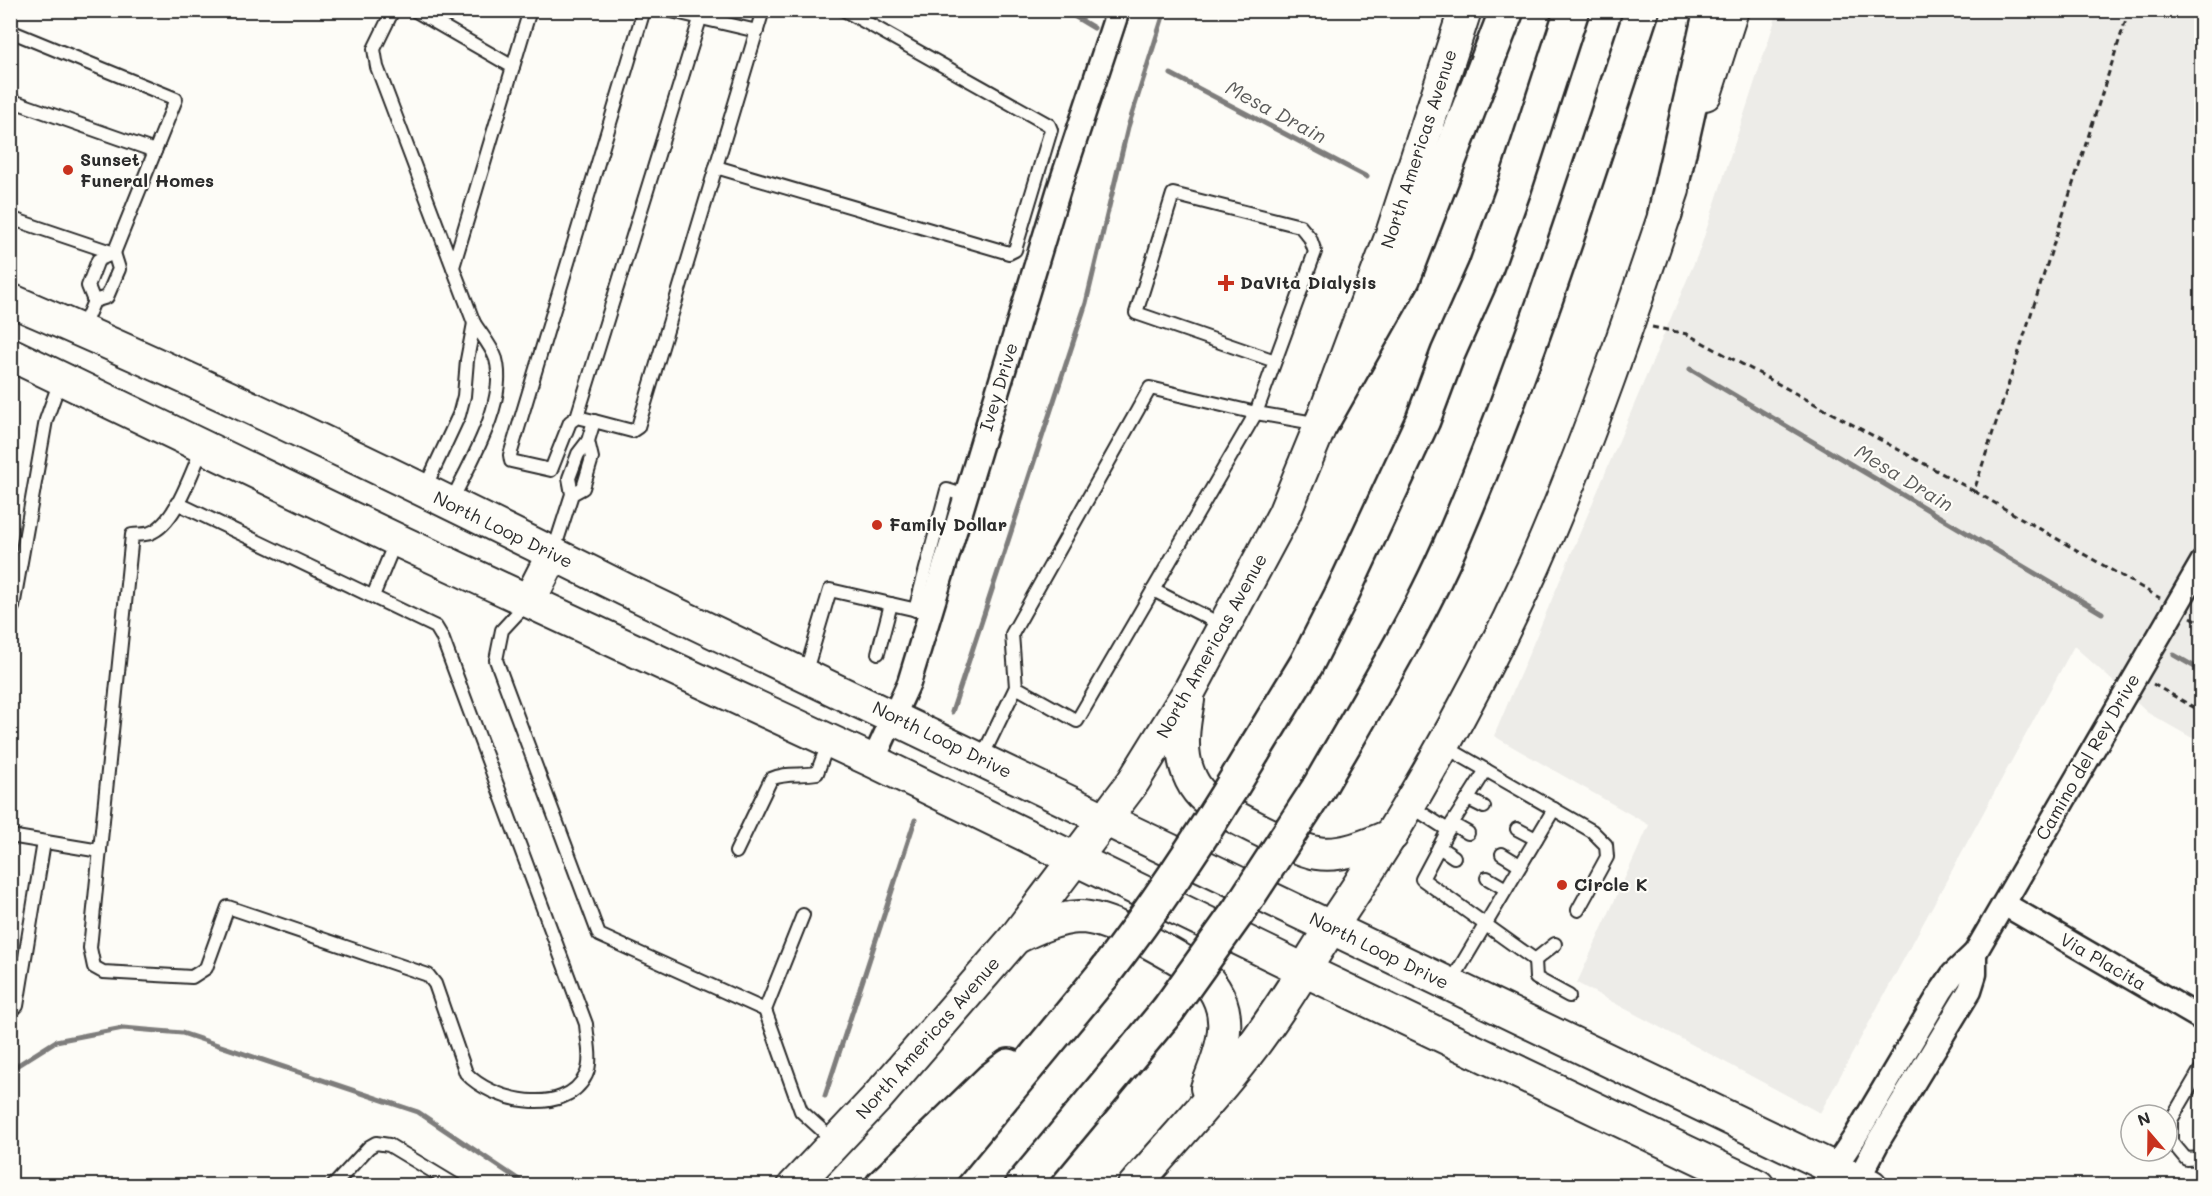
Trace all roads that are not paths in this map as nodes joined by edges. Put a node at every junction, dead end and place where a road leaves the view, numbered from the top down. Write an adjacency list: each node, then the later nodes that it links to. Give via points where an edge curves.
1 (393, 10): 25 (lane, via 374,49 377,67)
2 (414, 10): 18 (lane)
3 (530, 10): 18 (lane)
4 (644, 10): 34 (lane, via 511,461 551,470 570,422)
5 (667, 10): 15 (lane)
6 (763, 10): 17 (lane)
7 (844, 10): 21 (lane, via 1049,125 1051,130 1015,250 1009,253)
8 (1118, 10): 48 (street, Ivey Drive, via 966,496)
9 (1465, 10): 36 (main road, North Americas Avenue, via 1390,237)
10 (1507, 10): 36 (highway, via 1403,279)
11 (1572, 10): 97 (highway, bridge, via 1485,270 1423,420 1341,596 1306,665 1200,841 1144,922)
12 (1642, 10): 109 (highway, bridge, via 1526,354 1459,525 1412,627 1318,789 1240,909 1168,1010)
13 (1711, 10): 22 (highway)
14 (1732, 10): 22 (main road)
15 (700, 19): 17 (lane); 34 (lane)
16 (10, 31): 20 (lane, via 174,96)
17 (757, 31): 21 (lane)
18 (513, 68): 25 (lane)
19 (10, 100): 20 (lane)
20 (155, 151): 24 (lane)
21 (716, 167): 35 (lane, via 638,427 632,431)
22 (1665, 214): 56 (main road, via 1575,467 1533,567)
23 (10, 218): 24 (lane)
24 (114, 253): 27 (lane, via 119,268 115,278 107,297); 27 (lane, via 98,260 88,286)
25 (453, 267): 28 (lane)
26 (10, 300): 29 (main road, North Loop Drive)
27 (94, 301): 29 (lane)
28 (474, 323): 38 (lane, via 464,396); 38 (lane, via 496,359 494,407)
29 (82, 330): 32 (main road); 38 (main road, North Loop Drive, via 336,446)
30 (10, 354): 32 (main road)
31 (1275, 361): 31 (lane, via 1136,313 1173,194 1300,226 1310,238 1315,252); 33 (lane)
32 (62, 377): 37 (main road); 47 (lane, via 46,420)
33 (1256, 413): 36 (lane); 43 (lane); 52 (lane, via 1150,388 1011,634)
34 (577, 417): 35 (lane)
35 (594, 421): 41 (lane, via 588,441 592,458 583,488 572,494)
36 (1321, 424): 49 (main road, North Americas Avenue, via 1284,514)
37 (203, 446): 39 (lane); 40 (main road)
38 (436, 498): 41 (main road, North Loop Drive)
39 (177, 503): 44 (lane); 73 (lane, via 163,525 150,533 132,535)
40 (396, 540): 44 (lane); 45 (main road)
41 (553, 554): 45 (main road); 51 (main road, North Loop Drive)
42 (2202, 562): 81 (street, Camino del Rey Drive)
43 (1153, 590): 49 (lane); 52 (lane, via 1077,721)
44 (373, 596): 73 (lane, via 436,627 442,636 586,1024 589,1061 578,1086 568,1094 531,1102 489,1090 466,1072 435,984 428,975 228,907 201,974 192,977 103,972 94,967 90,948)
45 (529, 601): 55 (main road); 94 (lane, via 502,630 496,660 599,935)
46 (891, 604): 48 (lane); 50 (lane); 51 (lane, via 830,590)
47 (13, 607)
48 (923, 611): 54 (street, Ivey Drive, via 909,683)
49 (1225, 627): 53 (main road, North Americas Avenue)
50 (878, 653)
51 (805, 674): 54 (main road, North Loop Drive)
52 (1016, 687): 57 (lane)
53 (1190, 690): 64 (main road, North Americas Avenue); 69 (main road, via 1183,735 1184,761 1204,797 1298,848 1318,853 1338,853)
54 (894, 717): 57 (main road, North Loop Drive); 58 (street, Ivey Drive)
55 (829, 740): 58 (main road); 74 (lane, via 817,773 780,774 771,779)
56 (1443, 746): 59 (lane); 61 (main road)
57 (981, 759): 64 (main road, North Loop Drive)
58 (873, 761): 77 (main road)
59 (1486, 770): 60 (lane); 63 (lane)
60 (1468, 798): 62 (lane); 65 (lane)
61 (1409, 805): 65 (lane); 69 (main road)
62 (1484, 807)
63 (1554, 809): 70 (lane); 82 (lane, via 1606,844 1607,857)
64 (1107, 819): 77 (main road, North Americas Avenue); 85 (main road, North Loop Drive)
65 (1450, 827): 67 (lane); 72 (lane)
66 (1517, 829): 70 (lane)
67 (1468, 833)
68 (10, 836): 71 (lane)
69 (1392, 836): 85 (main road)
70 (1536, 839): 78 (lane)
71 (44, 842): 73 (lane); 93 (lane)
72 (1439, 847): 76 (lane); 84 (lane, via 1422,879)
73 (100, 851)
74 (736, 852)
75 (1502, 854): 78 (lane)
76 (1454, 857)
77 (1074, 858): 86 (main road, North Americas Avenue); 90 (main road)
78 (1520, 865): 80 (lane)
79 (1487, 878): 80 (lane)
80 (1506, 889): 84 (lane)
81 (2004, 904): 88 (street, Camino del Rey Drive); 95 (street, Via Placita)
82 (1578, 910)
83 (803, 915): 94 (lane)
84 (1485, 924): 89 (lane); 91 (lane)
85 (1331, 928): 90 (main road); 91 (main road, North Loop Drive)
86 (1015, 938): 100 (main road, via 1050,923 1080,917 1120,929 1198,970 1217,997 1225,1029 1220,1057); 101 (main road, North Americas Avenue)
87 (1555, 945): 89 (lane)
88 (1975, 953): 96 (street, Camino del Rey Drive, via 1953,974); 98 (street, Camino del Rey Drive, via 1976,974 1970,990)
89 (1535, 960): 92 (lane, via 1536,978)
90 (1306, 971): 100 (main road, via 1243,1060); 111 (main road)
91 (1449, 985): 103 (main road, North Loop Drive)
92 (1569, 996)
93 (16, 1006)
94 (765, 1010): 101 (lane, via 801,1111)
95 (2202, 1019)
96 (1918, 1031): 98 (street); 103 (street, Camino del Rey Drive, via 1856,1137)
97 (1054, 1033): 107 (highway, via 991,1080); 108 (highway)
98 (1938, 1042): 103 (street, Camino del Rey Drive, via 1879,1140)
99 (2202, 1067): 102 (lane, via 2171,1120 2171,1141 2186,1159)
100 (1198, 1111): 110 (main road)
101 (835, 1142): 106 (main road, North Americas Avenue)
102 (2202, 1158)
103 (1848, 1181)
104 (333, 1185): 105 (lane, via 376,1143 389,1145)
105 (457, 1185)
106 (794, 1185)
107 (882, 1185)
108 (929, 1185)
109 (1022, 1185)
110 (1134, 1185)
111 (1758, 1185)

